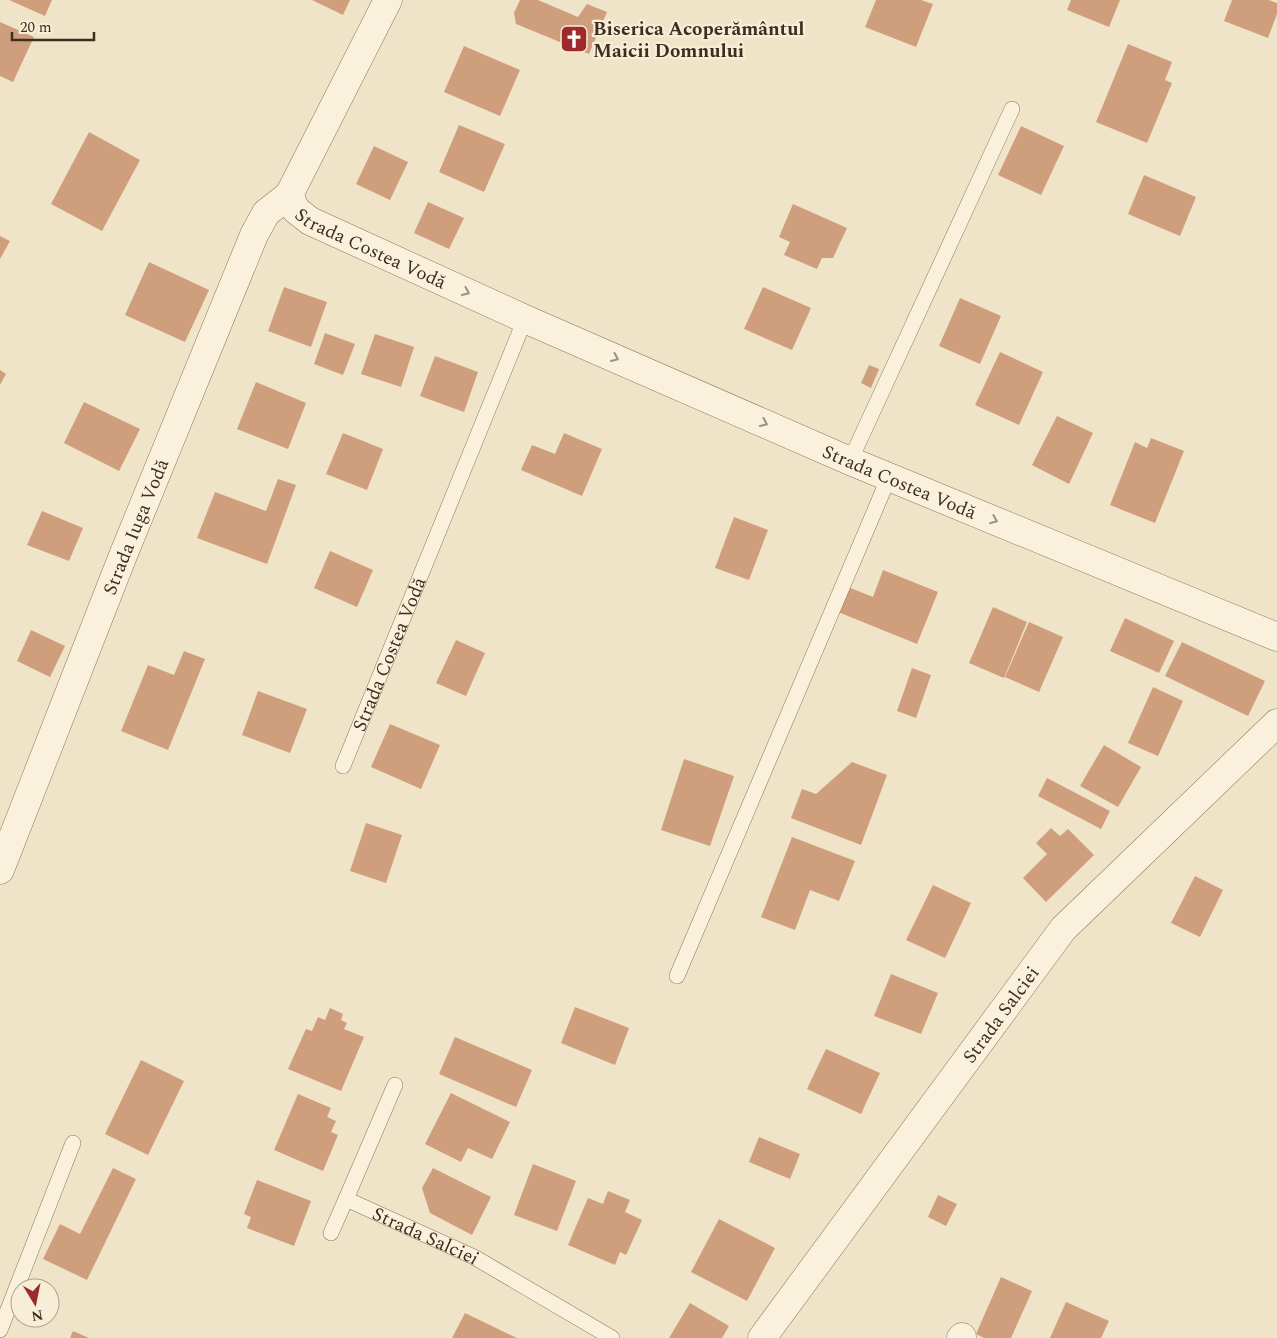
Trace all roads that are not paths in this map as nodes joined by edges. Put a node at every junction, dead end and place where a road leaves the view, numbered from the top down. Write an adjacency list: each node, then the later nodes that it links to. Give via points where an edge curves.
1 (388, 0): 3 (street, Strada Costea Vodă)
2 (1012, 109): 5 (lane)
3 (289, 195): 4 (street, Strada Costea Vodă, one-way to 4, via 296,210 310,221); 10 (street, Strada Iuga Vodă, via 266,213 254,235 122,558)
4 (525, 319): 5 (street, Strada Costea Vodă, one-way to 5); 9 (lane, Strada Costea Vodă)
5 (850, 461): 6 (street, Strada Costea Vodă)
6 (889, 477): 7 (street, Strada Costea Vodă, one-way to 7); 11 (lane)
7 (1277, 637)
8 (1277, 723): 18 (street, Strada Salciei, via 1063,929)
9 (344, 766)
10 (0, 870)
11 (677, 976)
12 (395, 1085): 14 (lane)
13 (73, 1143): 16 (lane)
14 (346, 1198): 15 (lane); 17 (lane, Strada Salciei, via 474,1257)
15 (330, 1233)
16 (0, 1330)
17 (612, 1338)
18 (762, 1338)

